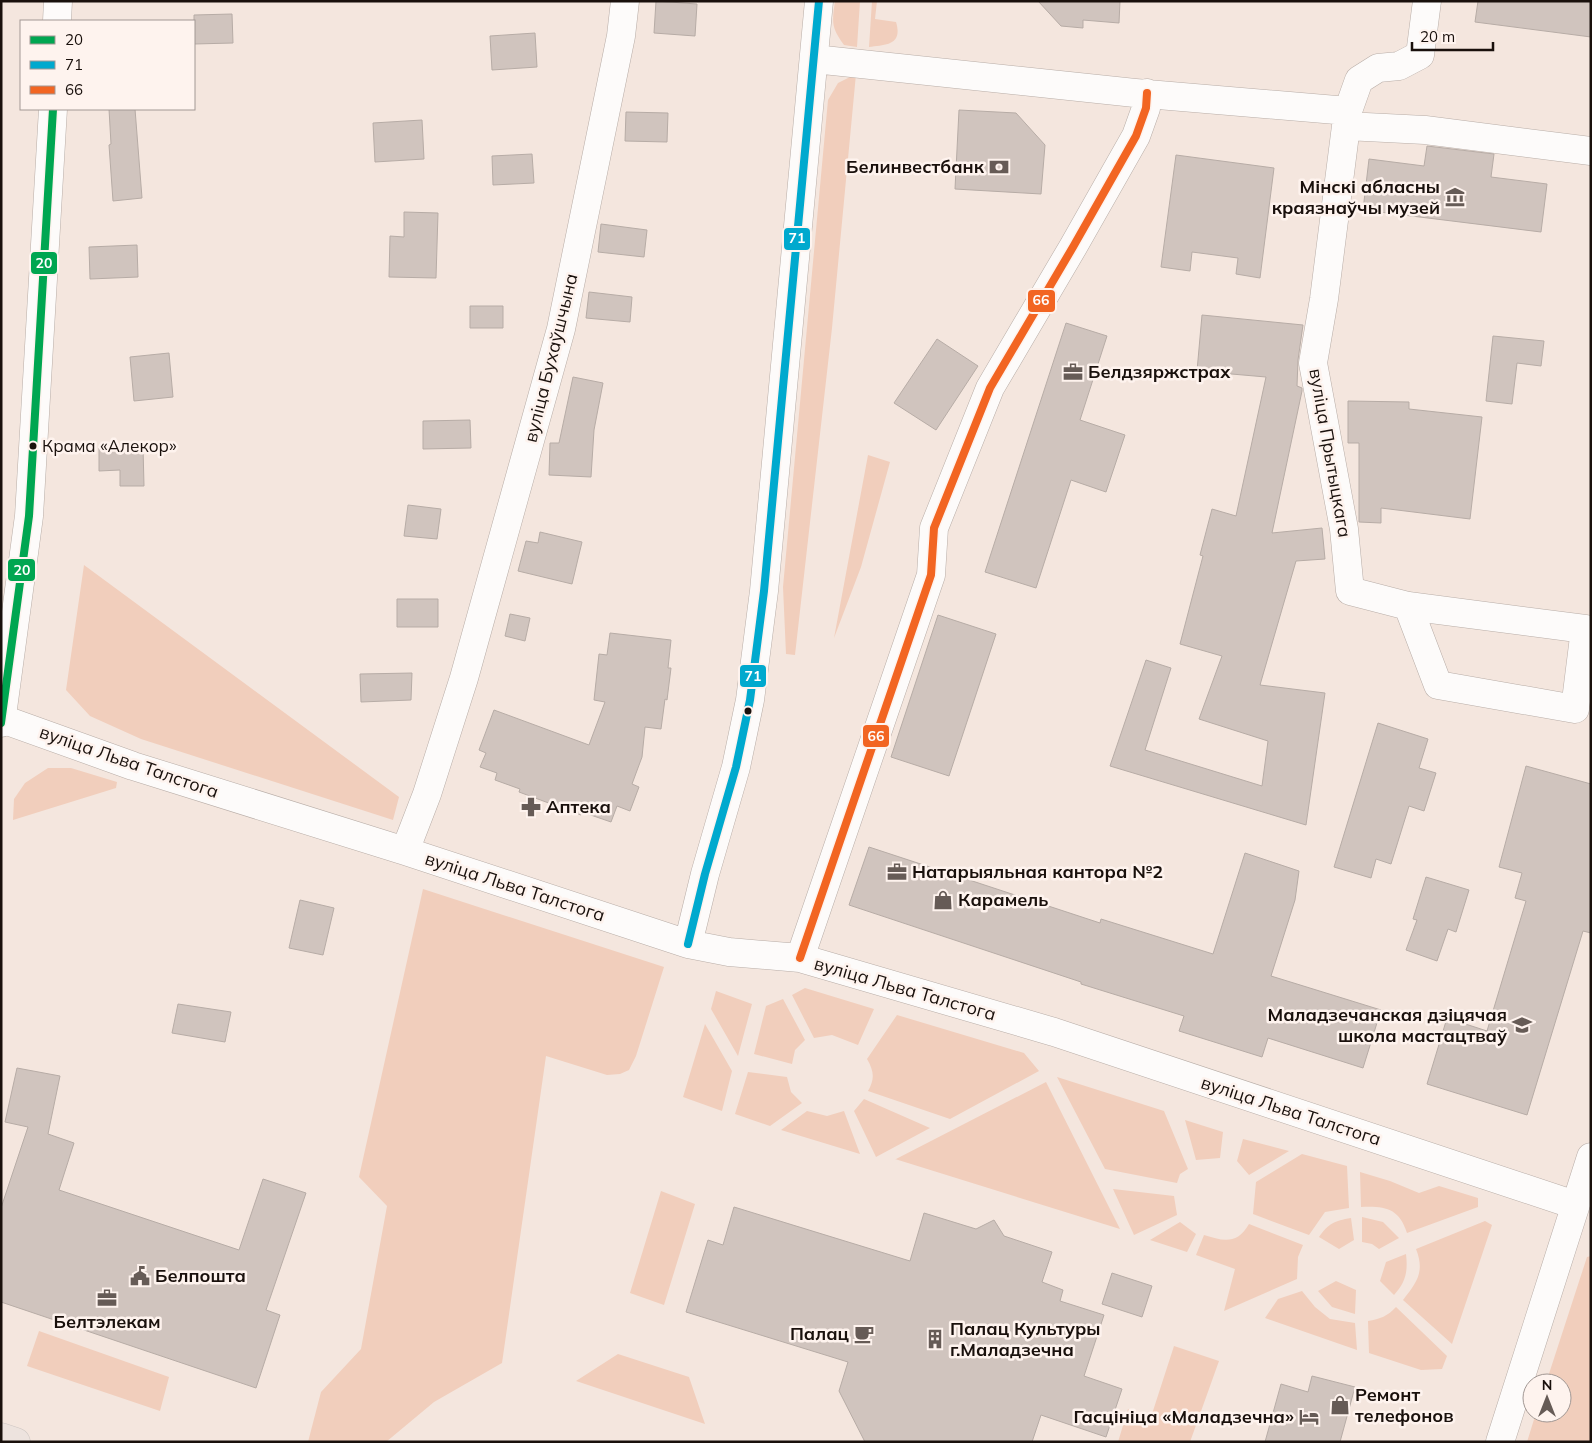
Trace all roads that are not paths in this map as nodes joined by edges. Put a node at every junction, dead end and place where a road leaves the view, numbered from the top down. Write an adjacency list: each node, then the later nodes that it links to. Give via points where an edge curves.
1 (58, 1): 5 (street)
2 (625, 1): 13 (street, вуліца Бухаўшчына, via 621,36 561,329 464,678)
3 (819, 1): 6 (street)
4 (1427, 1): 9 (street, вуліца Прытыцкага, via 1420,55 1399,66 1378,68 1359,80)
5 (57, 20)
6 (814, 59): 7 (street); 14 (street, via 764,591 750,700 736,767)
7 (1147, 93): 9 (street); 15 (street, via 1146,108 1136,136 990,388 934,528 931,574)
8 (53, 110): 12 (street, via 30,516)
9 (1347, 118): 10 (street); 11 (street, вуліца Прытыцкага, via 1313,362 1344,529 1350,591)
10 (1591, 151)
11 (1408, 606): 11 (street, вуліца Прытыцкага, via 1585,629 1575,709 1438,685)
12 (2, 721): 13 (street, вуліца Льва Талстога, via 133,766)
13 (405, 851): 14 (street, вуліца Льва Талстога)
14 (688, 944): 15 (street, вуліца Льва Талстога, via 730,952)
15 (800, 958): 17 (street, вуліца Льва Талстога, via 1054,1032)
16 (1591, 1156): 17 (street)
17 (1575, 1205): 20 (street)
18 (1, 1436): 19 (main road)
19 (16, 1442)
20 (1500, 1442)

